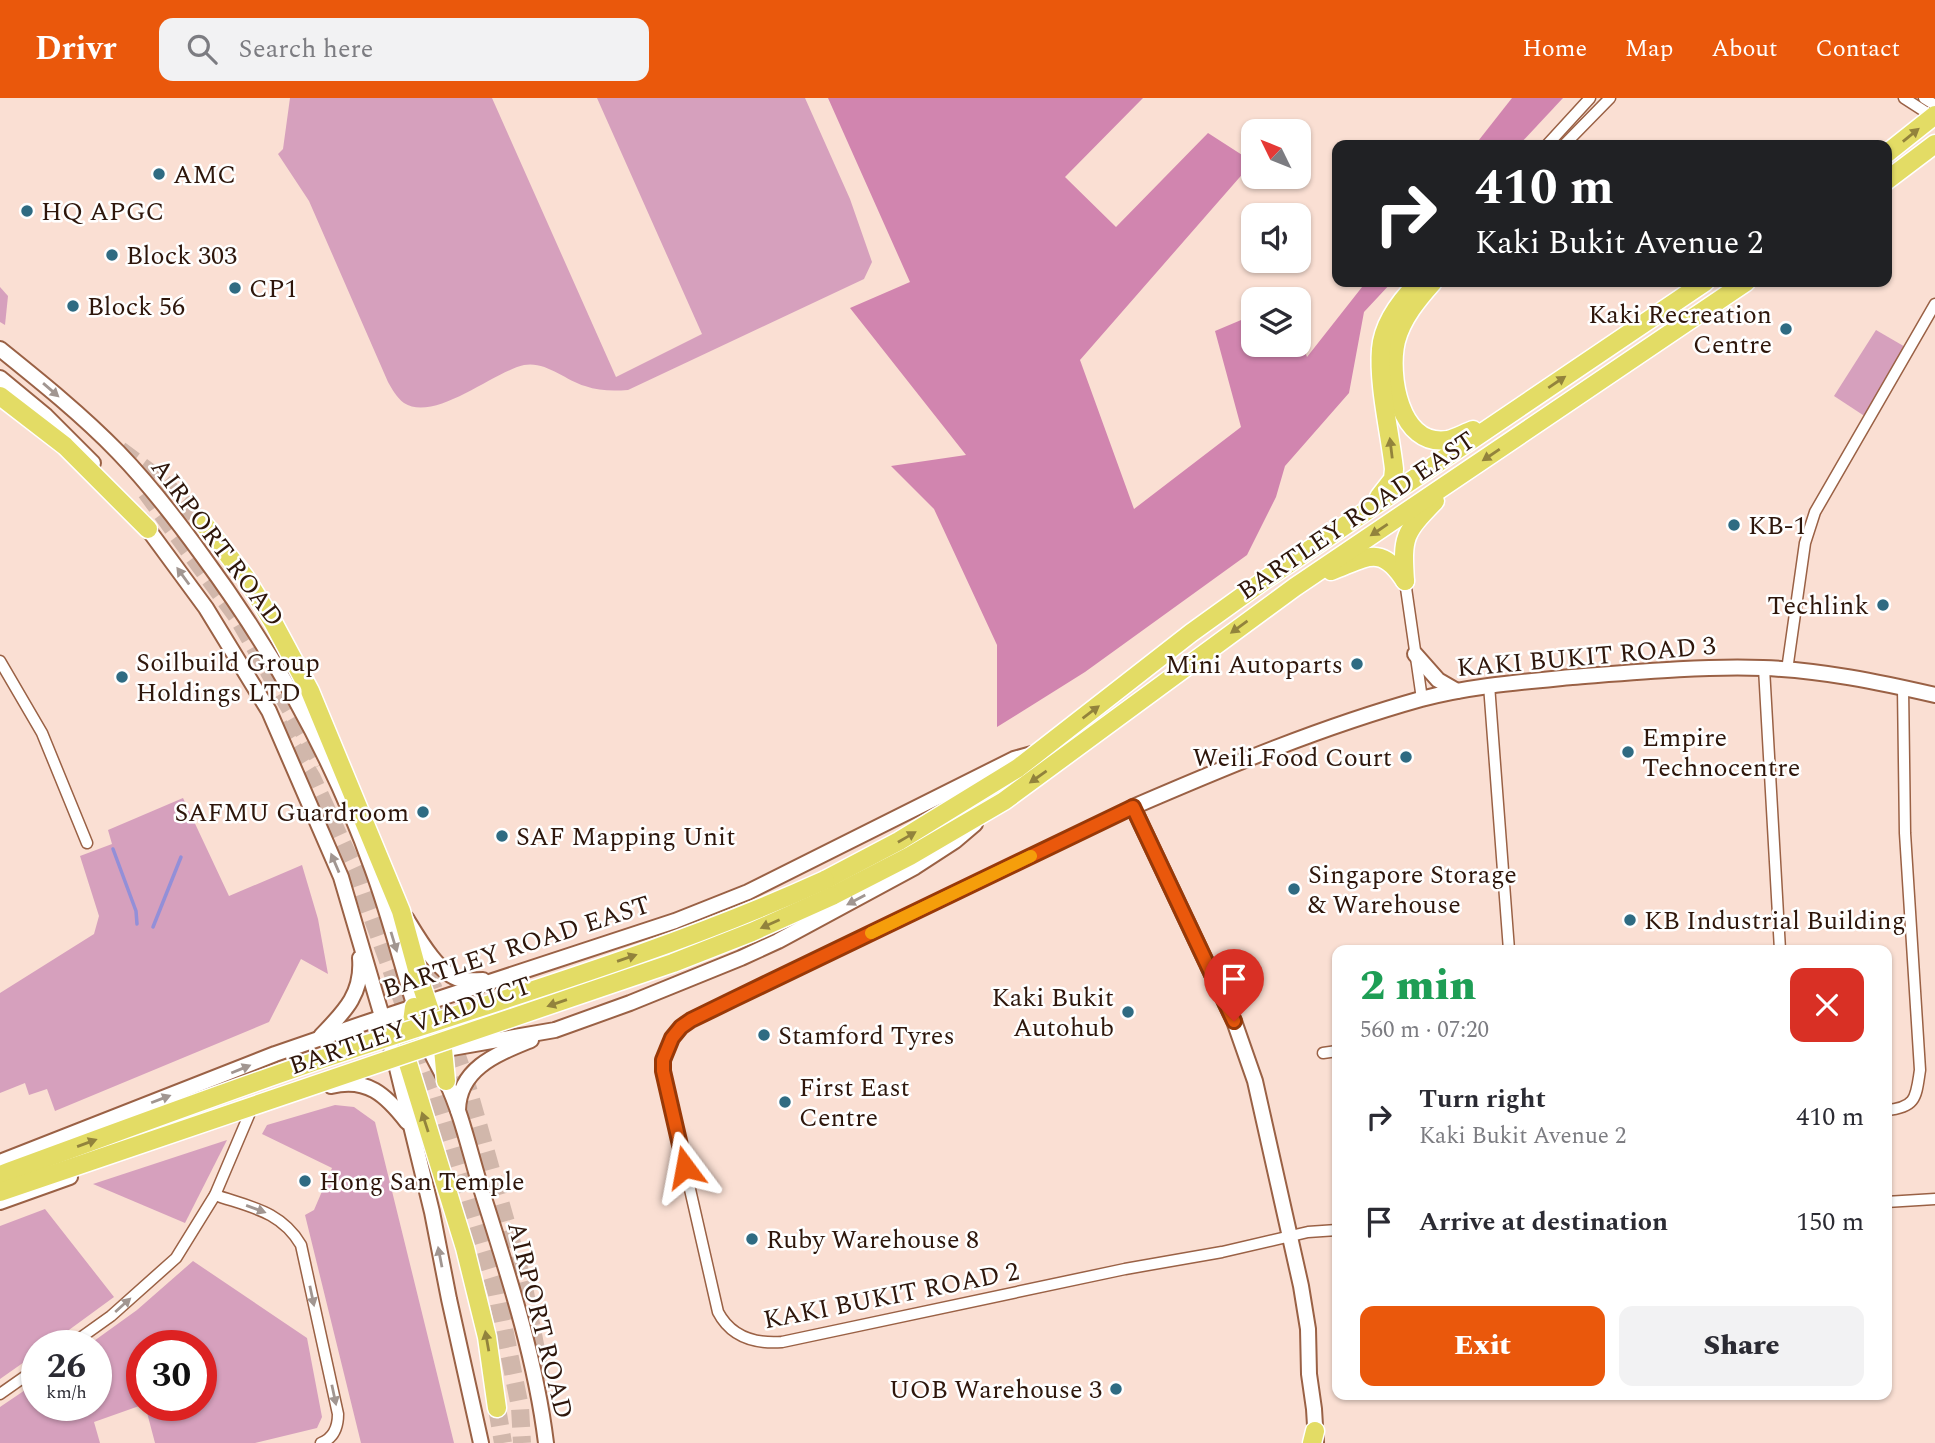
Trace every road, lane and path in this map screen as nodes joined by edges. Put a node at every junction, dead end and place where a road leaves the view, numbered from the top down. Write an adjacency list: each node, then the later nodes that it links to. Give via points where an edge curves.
1 (1590, 98): 7 (street)
2 (1610, 98): 8 (street)
3 (1904, 98): 6 (street)
4 (1924, 98): 5 (street)
5 (1935, 105)
6 (1935, 117): 10 (highway, one-way to 6, bridge)
7 (1551, 140)
8 (1569, 140)
9 (1935, 144): 11 (highway)
10 (1892, 149)
11 (1892, 176)
12 (1414, 287): 22 (highway, one-way to 12, via 1393,479 1394,469 1381,346 1391,317)
13 (1429, 287): 20 (highway, via 1396,340 1393,369 1401,410 1418,432 1434,439 1447,440)
14 (1697, 287): 20 (highway, BARTLEY ROAD EAST, one-way to 14)
15 (1739, 287): 21 (highway, BARTLEY ROAD EAST, one-way to 21)
16 (1935, 304): 32 (street, via 1815,512 1805,543)
17 (0, 349): 27 (main road, AIRPORT ROAD, one-way to 27, via 119,453)
18 (0, 378): 24 (main road, AIRPORT ROAD, via 72,440)
19 (0, 396): 24 (highway, via 65,446)
20 (1500, 420): 22 (highway, BARTLEY ROAD EAST)
21 (1456, 479): 25 (highway, via 1410,528 1404,548); 26 (highway, BARTLEY ROAD EAST, one-way to 26)
22 (1370, 508): 38 (highway, BARTLEY ROAD EAST, one-way to 22, via 1191,633)
23 (204, 524): 43 (highway, via 245,577 310,691)
24 (148, 529): 28 (main road, AIRPORT ROAD, one-way to 24)
25 (1405, 581): 26 (highway, via 1392,563 1378,556); 29 (street)
26 (1295, 587): 39 (highway, BARTLEY ROAD EAST, one-way to 39)
27 (231, 594): 28 (main road, via 231,603); 48 (main road, AIRPORT ROAD, one-way to 48, via 295,698 330,768 372,867)
28 (217, 624): 44 (main road, AIRPORT ROAD, one-way to 28, via 341,877 269,711)
29 (1415, 654): 35 (main road, via 1438,680); 37 (street)
30 (0, 661): 41 (street, via 43,733)
31 (1764, 668): 32 (main road, KAKI BUKIT ROAD 3); 33 (main road, KAKI BUKIT ROAD 3, via 1685,668); 46 (street)
32 (1787, 670): 34 (main road, KAKI BUKIT ROAD 3)
33 (1489, 685): 35 (main road, KAKI BUKIT ROAD 3); 45 (street)
34 (1903, 688): 36 (main road, KAKI BUKIT ROAD 3); 57 (street, via 1905,832 1920,1070 1912,1102)
35 (1457, 691): 37 (main road, KAKI BUKIT ROAD 3)
36 (1935, 695)
37 (1422, 699): 40 (main road, KAKI BUKIT ROAD 3, via 1299,737)
38 (1036, 753): 42 (highway, BARTLEY ROAD EAST, one-way to 38); 47 (main road, BARTLEY ROAD EAST, via 1014,759 748,892)
39 (1004, 802): 42 (highway, BARTLEY ROAD EAST, via 910,856); 50 (main road, BARTLEY ROAD EAST, one-way to 50, via 915,867 778,941)
40 (1133, 807): 73 (main road, via 1234,1021 1260,1100); 73 (street, KAKI BUKIT ROAD 2, via 691,1020 672,1038 663,1071 718,1312 724,1324 743,1337 782,1342)
41 (86, 843)
42 (829, 888): 65 (highway, BARTLEY VIADUCT, one-way to 42, bridge, via 311,1063); 67 (highway, BARTLEY VIADUCT, one-way to 67, bridge, via 752,932 674,963)
43 (401, 911): 47 (main road, via 432,957 452,976); 48 (highway)
44 (357, 927): 49 (main road, AIRPORT ROAD); 51 (main road, via 361,974 351,1003)
45 (1509, 945)
46 (1780, 945)
47 (493, 981): 48 (main road, BARTLEY ROAD EAST)
48 (421, 1005): 49 (main road, BARTLEY ROAD EAST); 52 (highway); 55 (highway)
49 (383, 1017): 51 (main road, BARTLEY ROAD EAST); 55 (main road, AIRPORT ROAD)
50 (555, 1030): 52 (main road, BARTLEY ROAD EAST); 59 (main road, via 477,1069 458,1096)
51 (317, 1040): 63 (main road, BARTLEY ROAD EAST, one-way to 51)
52 (437, 1051): 55 (main road, BARTLEY ROAD EAST); 56 (highway)
53 (1332, 1052): 54 (street)
54 (1323, 1053)
55 (402, 1062): 61 (main road, AIRPORT ROAD); 77 (highway, one-way to 55, via 487,1337 465,1248)
56 (446, 1081): 59 (main road, AIRPORT ROAD)
57 (1892, 1110)
58 (249, 1115): 60 (main road); 61 (main road, via 333,1085 358,1084 391,1101); 62 (street)
59 (458, 1117): 81 (main road, AIRPORT ROAD, via 514,1293)
60 (233, 1120): 62 (street); 66 (main road)
61 (410, 1126): 80 (main road, AIRPORT ROAD, one-way to 61)
62 (241, 1134): 68 (street)
63 (62, 1137): 64 (main road, BARTLEY ROAD EAST); 66 (main road, via 55,1160)
64 (0, 1161)
65 (0, 1175)
66 (71, 1177): 70 (main road)
67 (0, 1192)
68 (215, 1195): 74 (street, one-way to 68, via 176,1258); 79 (street, one-way to 79, via 279,1219 301,1245 338,1414 333,1435)
69 (1935, 1199): 71 (street)
70 (0, 1202)
71 (1892, 1202)
72 (1332, 1230): 73 (street, KAKI BUKIT ROAD 2)
73 (1290, 1236): 78 (main road, via 1308,1329)
74 (91, 1330)
75 (21, 1379): 76 (street)
76 (0, 1394)
77 (497, 1408)
78 (1316, 1440)
79 (321, 1443)
80 (481, 1443)
81 (546, 1443)

